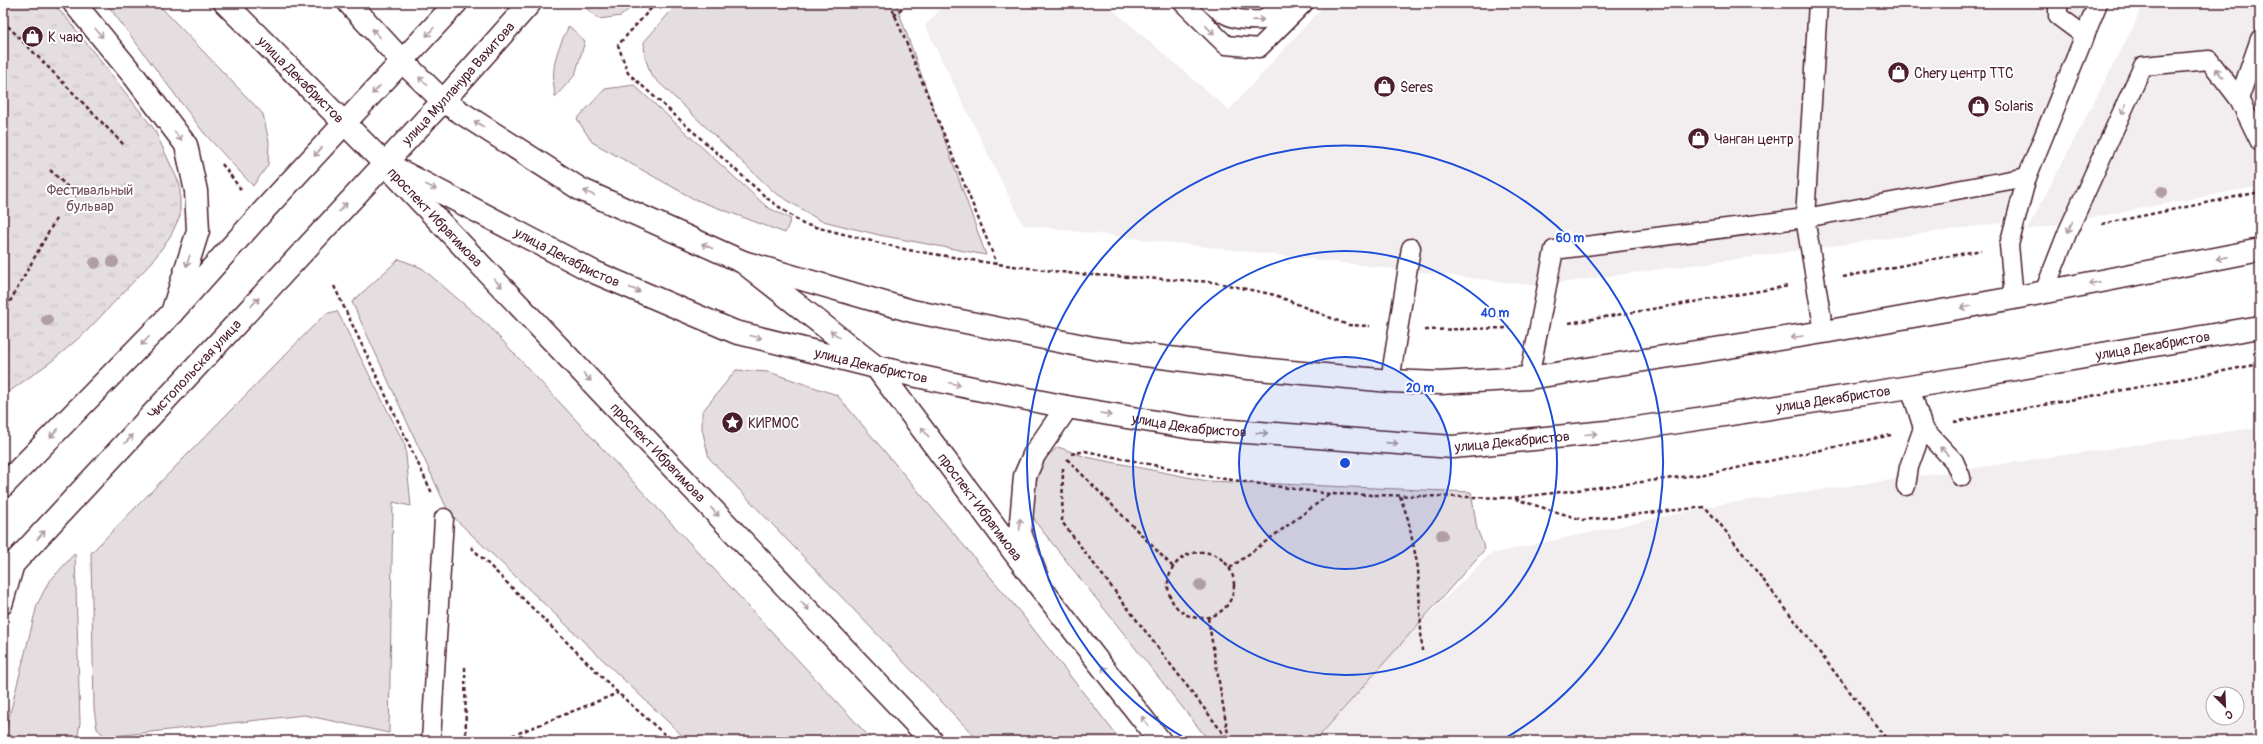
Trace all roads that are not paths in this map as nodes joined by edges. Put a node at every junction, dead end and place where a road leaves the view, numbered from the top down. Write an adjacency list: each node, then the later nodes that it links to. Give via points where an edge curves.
1 (74, 3): 28 (main road, one-way to 28, via 134,76 186,146 196,191 198,231)
2 (225, 3): 18 (main road, улица Декабристов)
3 (349, 3): 15 (main road, one-way to 3)
4 (456, 3): 15 (main road, one-way to 15)
5 (530, 3): 17 (main road, улица Мулланура Вахитова)
6 (1183, 3): 9 (lane, one-way to 9, via 1226,45 1259,48)
7 (1210, 3): 8 (lane, one-way to 8, via 1239,21 1264,20)
8 (1279, 3)
9 (1304, 3)
10 (1818, 3): 22 (lane)
11 (2058, 3): 13 (lane, via 2058,16)
12 (2098, 3): 13 (lane)
13 (2085, 36): 21 (lane)
14 (2260, 39): 16 (lane)
15 (403, 62): 17 (main road, one-way to 15); 18 (main road, one-way to 18)
16 (2238, 99): 19 (lane); 26 (lane, one-way to 26, via 2209,60 2143,66 2068,231)
17 (443, 100): 20 (main road, улица Мулланура Вахитова); 25 (main road, one-way to 17, via 580,189)
18 (344, 123): 20 (main road, улица Декабристов); 28 (main road, one-way to 28)
19 (2260, 142)
20 (384, 163): 31 (main road, улица Декабристов, one-way to 31, via 594,272 693,316 735,332); 41 (main road, Чистопольская улица, one-way to 20); 45 (main road, проспект Ибрагимова, one-way to 45)
21 (2027, 177): 22 (lane); 27 (lane, via 2009,245)
22 (1805, 218): 30 (lane); 32 (lane, via 1554,250)
23 (1411, 248): 33 (lane)
24 (2260, 250): 26 (main road, one-way to 26)
25 (743, 262): 31 (main road, проспект Ибрагимова, one-way to 25); 33 (main road, via 912,311 1098,349 1248,368)
26 (2044, 292): 27 (main road)
27 (2014, 298): 30 (main road, one-way to 30)
28 (172, 313): 38 (main road, one-way to 38)
29 (2260, 327): 34 (main road, улица Декабристов)
30 (1824, 332): 32 (main road, one-way to 32)
31 (876, 367): 35 (main road, улица Декабристов, one-way to 35); 42 (main road, проспект Ибрагимова, one-way to 31)
32 (1530, 378): 33 (main road, via 1440,383)
33 (1390, 381)
34 (1910, 387): 35 (main road, улица Декабристов, one-way to 34, via 1192,428 1453,447 1617,431); 36 (lane)
35 (1067, 407): 42 (main road, one-way to 35, via 1020,533 1025,476 1034,455)
36 (1923, 428): 37 (lane, one-way to 36, via 1954,461); 39 (lane, via 1909,467)
37 (1961, 477)
38 (3, 486)
39 (1906, 486)
40 (444, 518): 44 (lane)
41 (9, 570): 43 (lane)
42 (1040, 587): 46 (main road, проспект Ибрагимова, one-way to 42)
43 (3, 605)
44 (431, 741)
45 (932, 741)
46 (1160, 741)

